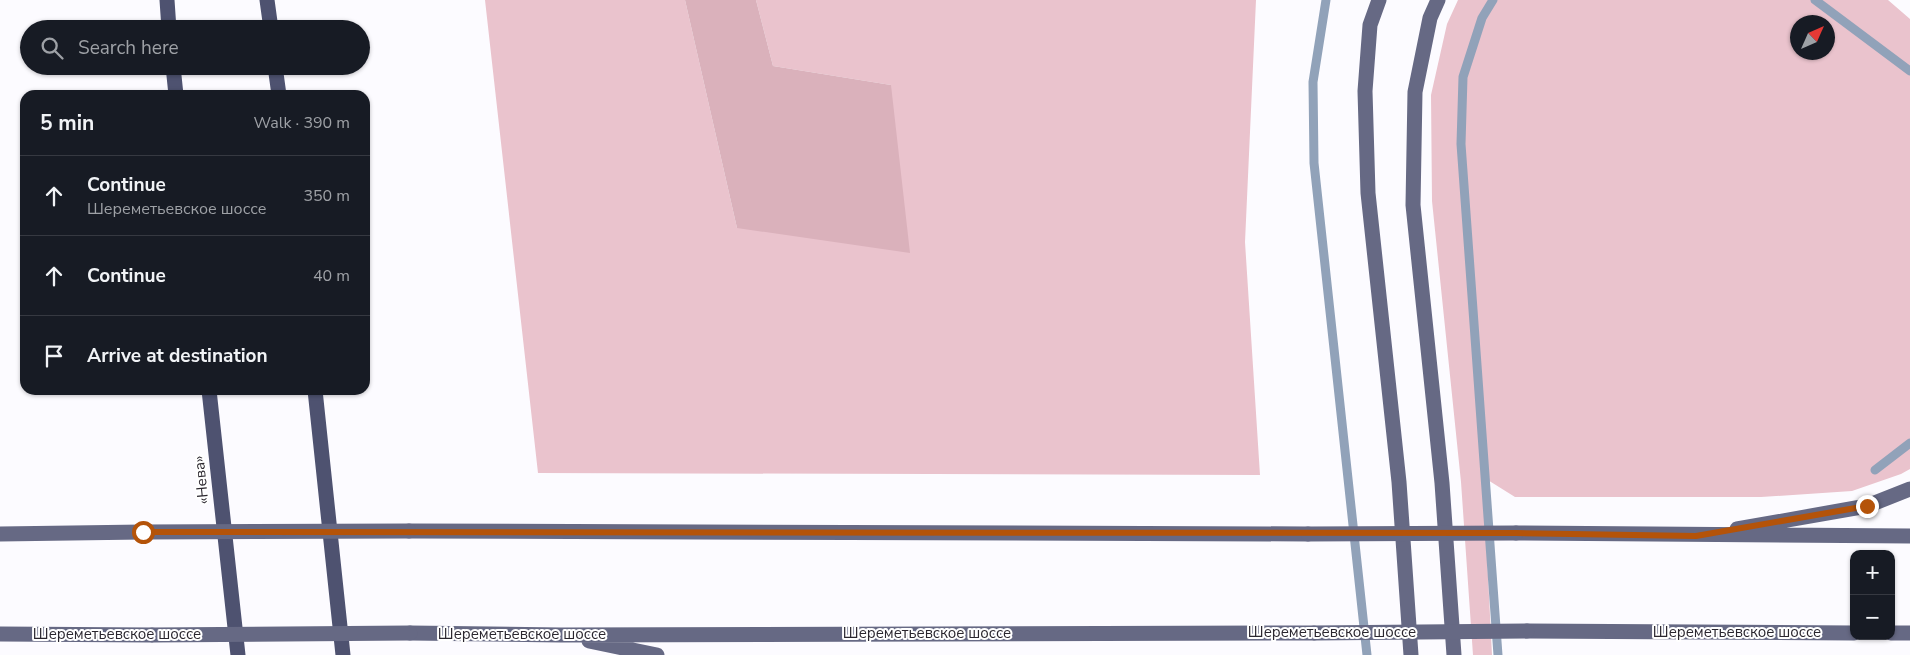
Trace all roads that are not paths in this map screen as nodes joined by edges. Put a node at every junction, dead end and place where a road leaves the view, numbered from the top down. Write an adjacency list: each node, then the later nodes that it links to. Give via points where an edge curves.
1 (166, 0): 5 (highway)
2 (267, 0): 6 (highway)
3 (1379, 0): 25 (main road, via 1370,24 1365,91 1368,193 1398,482)
4 (1438, 0): 26 (main road, via 1430,18 1415,92 1413,205 1442,483)
5 (168, 20)
6 (270, 20)
7 (174, 75): 9 (highway)
8 (276, 75): 10 (highway)
9 (175, 90)
10 (278, 90)
11 (209, 395): 22 (highway, «Нева»)
12 (315, 395): 23 (highway)
13 (1910, 489): 15 (main road, via 1867,506)
14 (0, 534): 15 (main road, bridge, via 1516,533)
15 (1696, 536): 16 (main road)
16 (1910, 536)
17 (1850, 633): 21 (main road, Шереметьевское шоссе, bridge)
18 (1895, 633): 19 (main road)
19 (1910, 633)
20 (0, 634): 21 (main road, Шереметьевское шоссе, bridge)
21 (561, 635): 24 (main road)
22 (238, 655)
23 (343, 655)
24 (657, 655)
25 (1411, 655)
26 (1454, 655)

